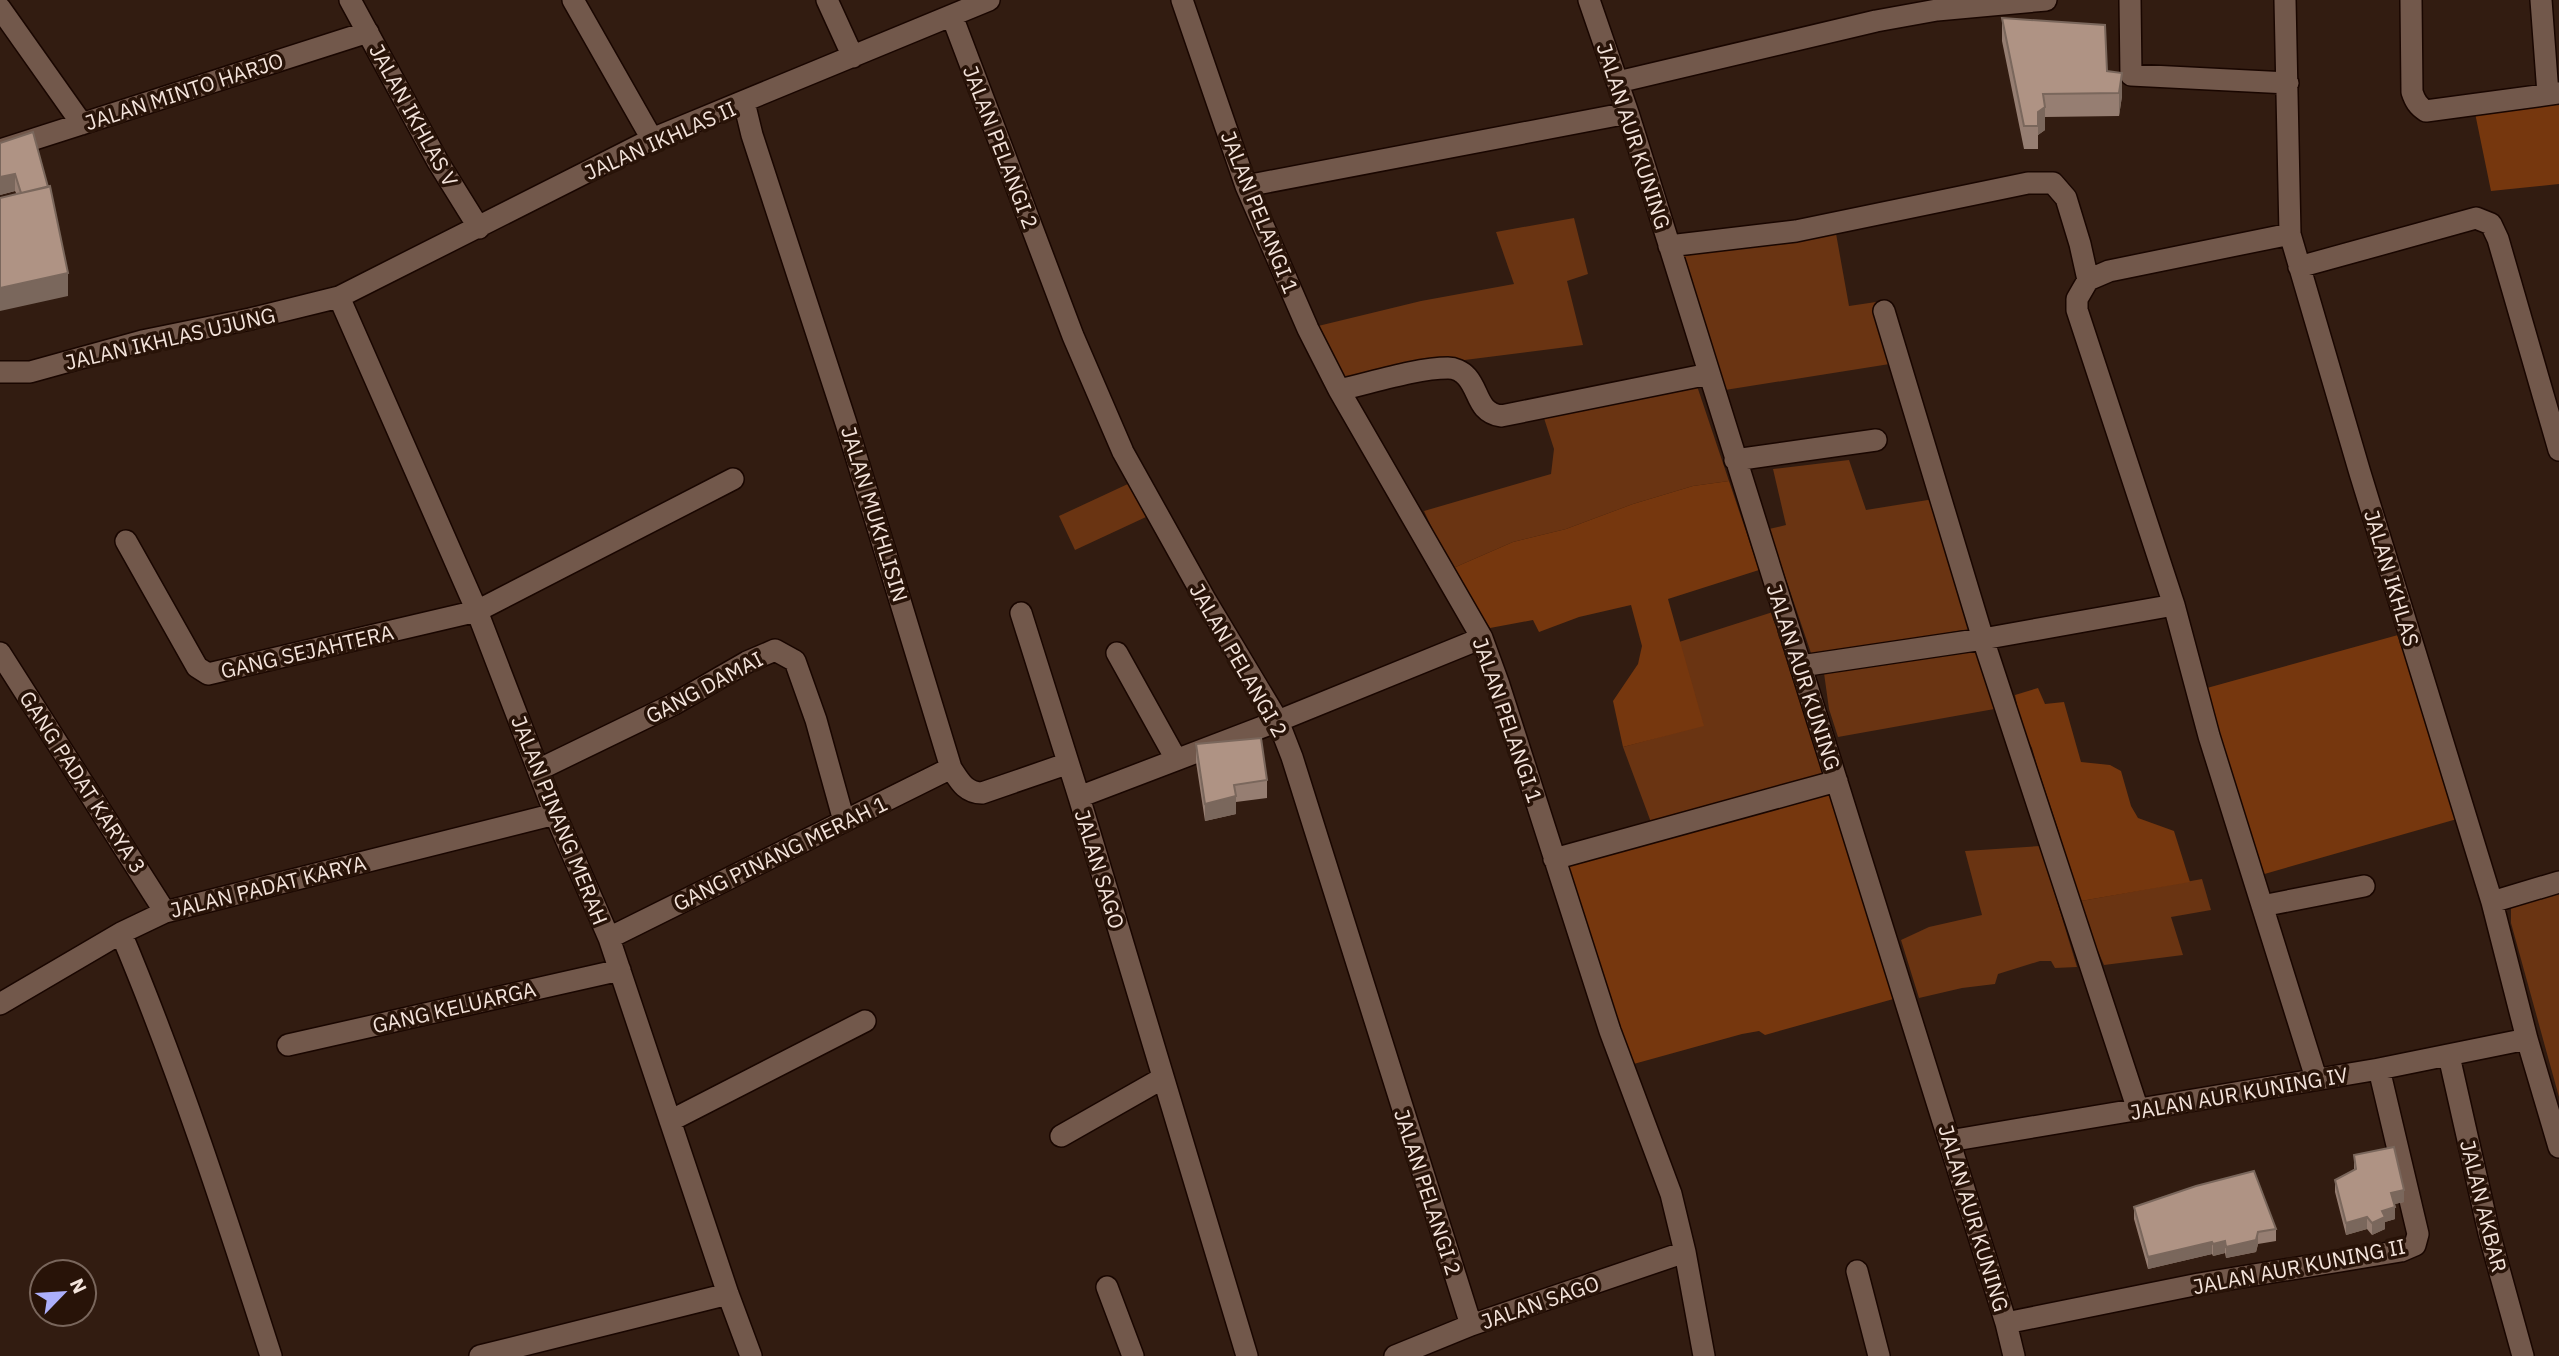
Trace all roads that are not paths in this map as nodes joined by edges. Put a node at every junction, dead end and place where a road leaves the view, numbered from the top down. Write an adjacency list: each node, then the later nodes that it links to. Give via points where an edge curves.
1 (350, 0): 14 (street, JALAN IKHLAS V)
2 (573, 0): 22 (street)
3 (827, 0): 15 (street)
4 (989, 0): 13 (street, JALAN IKHLAS II)
5 (1182, 0): 24 (street, JALAN PELANGI 1)
6 (1589, 0): 16 (street, JALAN AUR KUNING)
7 (2046, 0): 16 (street, via 1876,21)
8 (2130, 0): 17 (street, via 2131,75)
9 (2285, 0): 17 (street, JALAN IKHLAS)
10 (2411, 0): 18 (street, via 2412,92 2417,105 2426,111)
11 (2541, 0): 18 (street)
12 (0, 8): 21 (street)
13 (952, 16): 15 (street, JALAN IKHLAS II); 48 (street, JALAN PELANGI 2, via 1073,336 1123,452)
14 (368, 32): 21 (street, JALAN MINTO HARJO); 25 (street, JALAN IKHLAS V)
15 (853, 57): 19 (street, JALAN IKHLAS II)
16 (1618, 82): 20 (street, JALAN AUR KUNING)
17 (2288, 83): 26 (street, JALAN IKHLAS)
18 (2554, 94)
19 (744, 103): 22 (street, JALAN IKHLAS II); 51 (street, JALAN MUKHLISIN)
20 (1628, 113): 24 (street); 27 (street, JALAN AUR KUNING)
21 (82, 124): 23 (street, JALAN MINTO HARJO)
22 (652, 139): 25 (street, JALAN IKHLAS II)
23 (0, 150)
24 (1246, 186): 34 (street, JALAN PELANGI 1)
25 (479, 229): 30 (street, JALAN IKHLAS II)
26 (2290, 234): 28 (street, JALAN IKHLAS); 29 (street)
27 (1669, 246): 29 (street, via 1796,231 2028,183 2053,183 2066,198); 33 (street, JALAN AUR KUNING)
28 (2299, 267): 36 (street, via 2476,218 2491,224); 60 (street, JALAN IKHLAS)
29 (2088, 279): 40 (street, via 2077,299 2077,310)
30 (339, 297): 32 (street, JALAN IKHLAS UJUNG, via 142,341 30,372); 41 (street, JALAN PINANG MERAH)
31 (1884, 312): 44 (street)
32 (0, 372)
33 (1709, 374): 34 (street, via 1501,416 1485,409 1468,378 1451,368); 37 (street, JALAN AUR KUNING)
34 (1339, 390): 43 (street, JALAN PELANGI 1)
35 (1876, 440): 37 (street)
36 (2559, 450)
37 (1735, 460): 47 (street, JALAN AUR KUNING)
38 (733, 479): 41 (street, GANG SEJAHTERA)
39 (126, 541): 41 (street, GANG SEJAHTERA, via 197,667 208,674)
40 (2174, 604): 44 (street); 61 (street)
41 (477, 611): 52 (street, JALAN PINANG MERAH)
42 (1021, 613): 50 (street)
43 (1482, 638): 48 (street, JALAN SAGO); 57 (street, JALAN PELANGI 1)
44 (1983, 639): 47 (street); 74 (street)
45 (0, 653): 62 (street, GANG PADAT KARYA 3)
46 (1117, 653): 49 (street)
47 (1801, 666): 53 (street, JALAN AUR KUNING)
48 (1279, 721): 49 (street, JALAN SAGO); 84 (street, JALAN PELANGI 2)
49 (1176, 759): 54 (street, JALAN SAGO)
50 (1066, 764): 51 (street, JALAN MUKHLISIN, via 982,793 966,789); 54 (street)
51 (951, 768): 56 (street, GANG PINANG MERAH 1)
52 (538, 770): 55 (street, JALAN PINANG MERAH); 56 (street, GANG DAMAI, via 775,650 795,661)
53 (1837, 781): 57 (street); 77 (street, JALAN AUR KUNING)
54 (1079, 797): 72 (street, JALAN SAGO)
55 (555, 814): 62 (street, JALAN PADAT KARYA); 64 (street, JALAN PINANG MERAH)
56 (844, 821): 64 (street, GANG PINANG MERAH 1)
57 (1554, 859): 79 (street, JALAN PELANGI 1, via 1610,1031 1671,1194)
58 (2559, 882): 60 (street)
59 (2364, 886): 61 (street)
60 (2492, 902): 68 (street, JALAN IKHLAS)
61 (2262, 906): 73 (street)
62 (165, 912): 63 (street, JALAN PADAT KARYA)
63 (121, 933): 66 (street, JALAN PADAT KARYA); 85 (street, via 206,1154)
64 (609, 938): 65 (street, JALAN PINANG MERAH)
65 (620, 970): 69 (street, GANG KELUARGA); 75 (street, JALAN PINANG MERAH)
66 (0, 1004)
67 (865, 1021): 75 (street)
68 (2527, 1040): 70 (street, JALAN AUR KUNING IV); 78 (street, JALAN IKHLAS)
69 (288, 1045)
70 (2449, 1056): 71 (street, JALAN AUR KUNING IV); 94 (street, JALAN AKBAR, via 2489,1233)
71 (2379, 1069): 73 (street, JALAN AUR KUNING IV); 83 (street, JALAN AUR KUNING II, via 2418,1234 2415,1245)
72 (1163, 1078): 76 (street); 89 (street, JALAN SAGO)
73 (2316, 1078): 74 (street, JALAN AUR KUNING IV)
74 (2138, 1110): 77 (street, JALAN AUR KUNING IV)
75 (670, 1121): 82 (street, JALAN PINANG MERAH)
76 (1061, 1136)
77 (1949, 1141): 83 (street, JALAN AUR KUNING)
78 (2559, 1147)
79 (1685, 1252): 84 (street, JALAN SAGO); 91 (street, JALAN PELANGI 1)
80 (1857, 1271): 92 (street)
81 (1107, 1287): 88 (street)
82 (728, 1294): 86 (street); 87 (street, JALAN PINANG MERAH)
83 (2006, 1323): 93 (street, JALAN AUR KUNING)
84 (1471, 1325): 90 (street, JALAN SAGO)
85 (271, 1356)
86 (480, 1356)
87 (751, 1356)
88 (1133, 1356)
89 (1247, 1356)
90 (1395, 1356)
91 (1704, 1356)
92 (1879, 1356)
93 (2014, 1356)
94 (2523, 1356)

